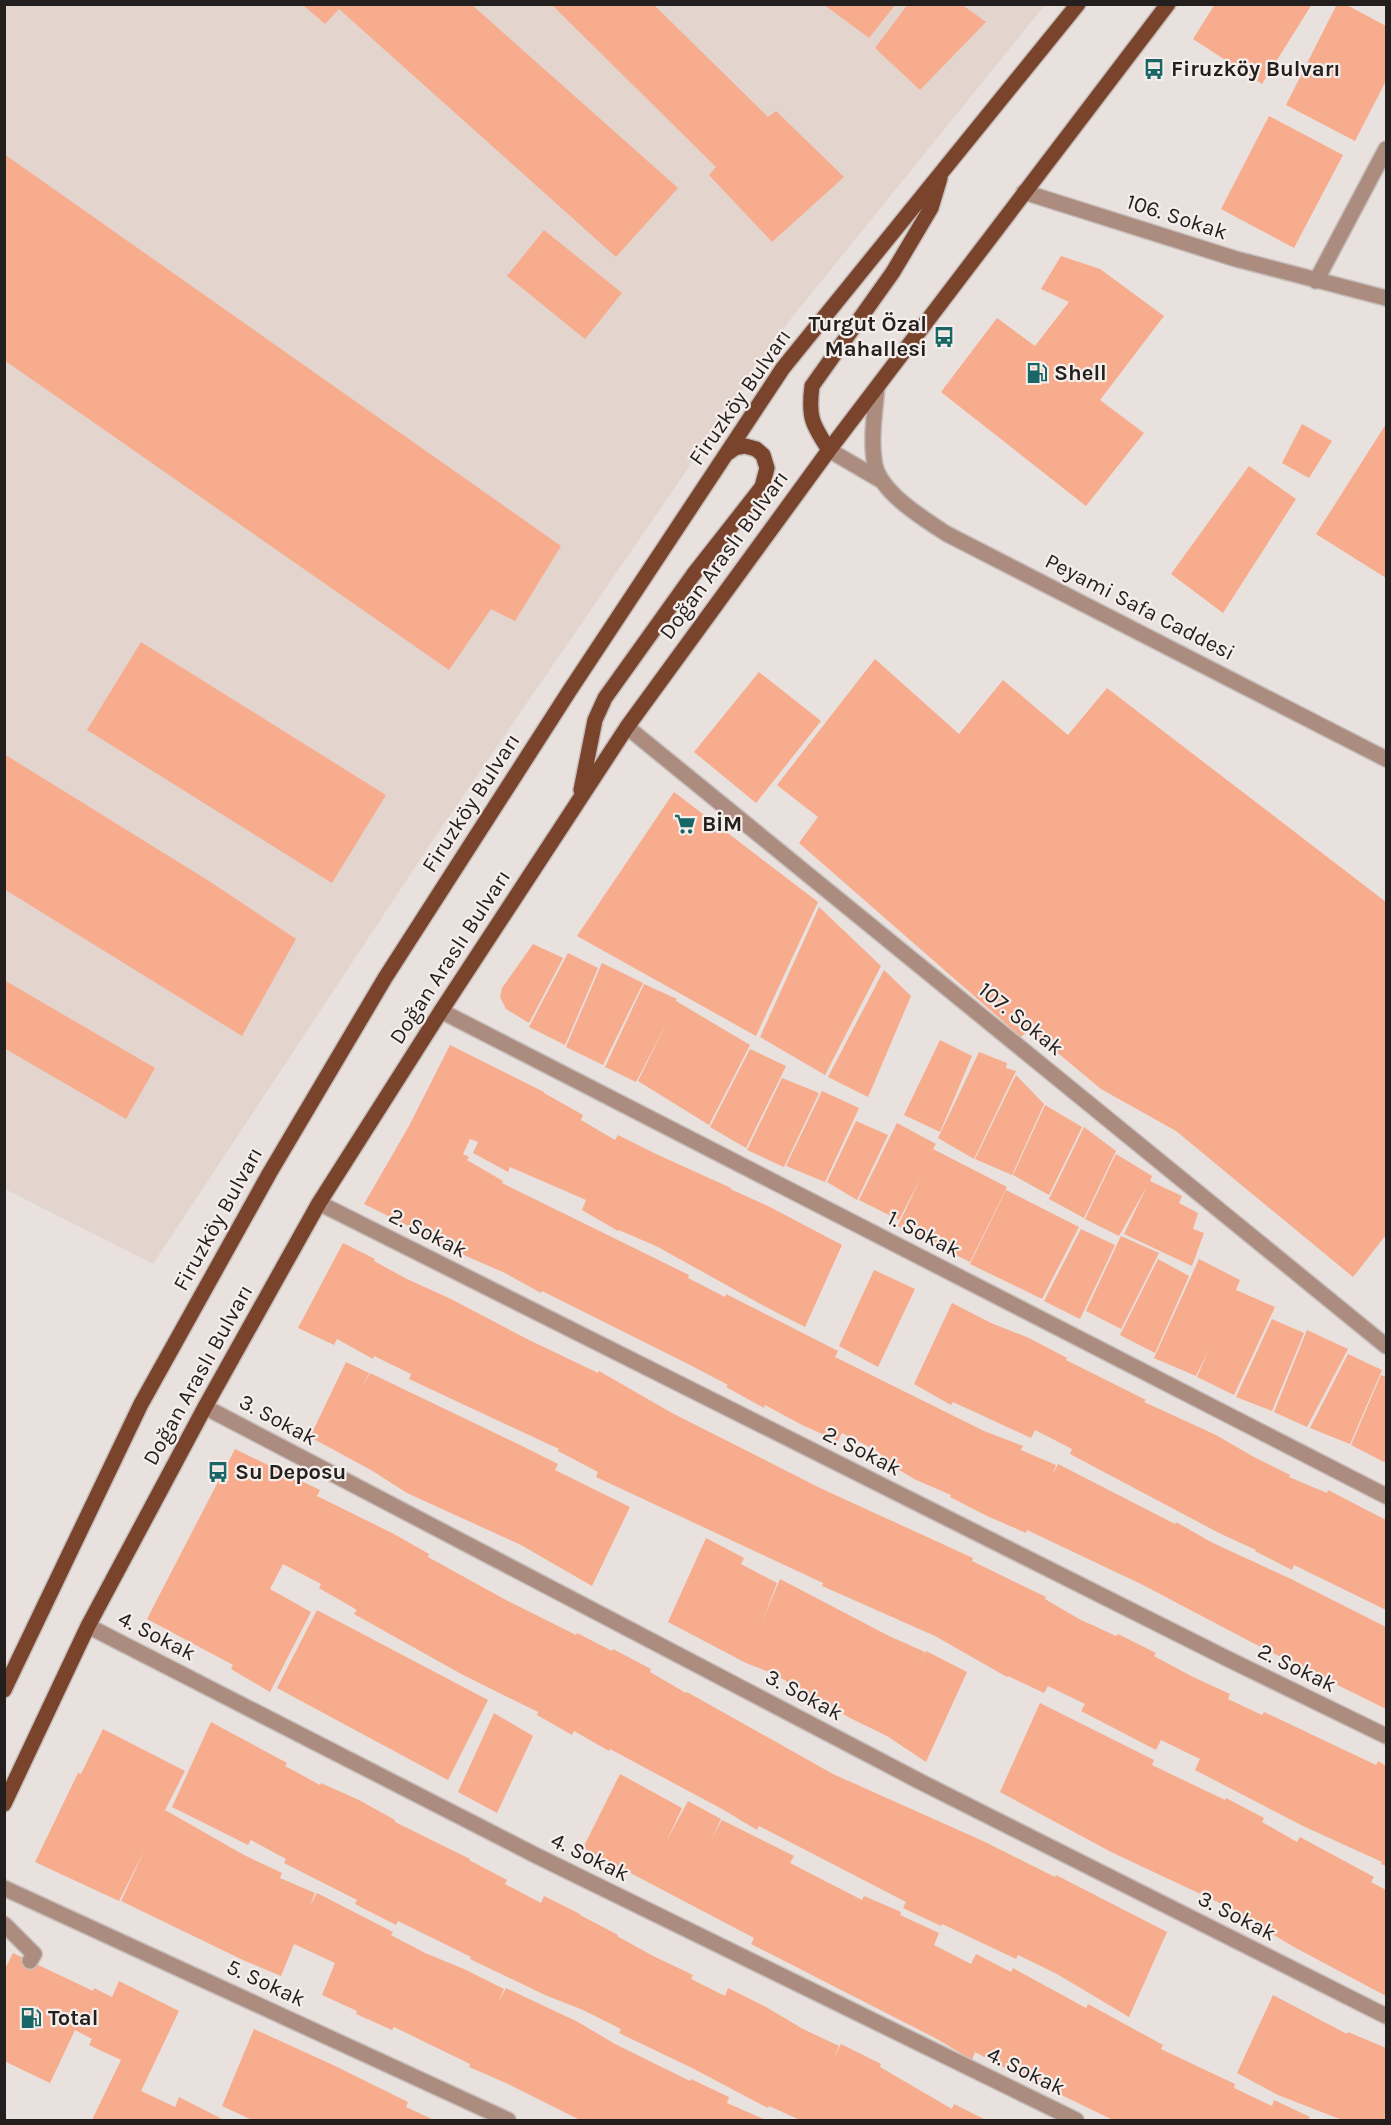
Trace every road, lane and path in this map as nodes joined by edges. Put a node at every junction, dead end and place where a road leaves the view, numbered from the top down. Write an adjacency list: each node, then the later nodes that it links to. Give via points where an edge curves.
1 (1077, 4): 4 (main road, Firuzköy Bulvarı)
2 (1168, 4): 5 (main road)
3 (1386, 148): 6 (street)
4 (942, 171): 9 (main road, via 926,218 812,386 809,407 814,427); 10 (main road, Firuzköy Bulvarı, via 783,368)
5 (1024, 192): 6 (street, 106. Sokak); 8 (main road, Doğan Araslı Bulvarı)
6 (1316, 281): 7 (street, 106. Sokak)
7 (1386, 298)
8 (877, 387): 9 (main road, Doğan Araslı Bulvarı); 11 (street, via 873,442 875,467)
9 (829, 450): 11 (street); 12 (main road, Doğan Araslı Bulvarı)
10 (726, 454): 14 (main road, via 745,446 763,455 767,468 762,487 693,574 605,698 595,720); 21 (main road, Firuzköy Bulvarı, via 385,978 275,1164 141,1404)
11 (882, 481): 13 (street, Peyami Safa Caddesi, via 908,509 947,534)
12 (627, 727): 14 (main road, Doğan Araslı Bulvarı); 17 (street, 107. Sokak)
13 (1386, 759)
14 (580, 799): 15 (main road, Doğan Araslı Bulvarı)
15 (441, 1011): 16 (main road, Doğan Araslı Bulvarı); 19 (street, 1. Sokak)
16 (319, 1203): 18 (main road, Doğan Araslı Bulvarı); 22 (street, 2. Sokak)
17 (1386, 1346)
18 (205, 1407): 20 (main road, Doğan Araslı Bulvarı); 27 (street, 3. Sokak, via 909,1776)
19 (1386, 1496)
20 (88, 1626): 23 (main road, Doğan Araslı Bulvarı); 29 (street, 4. Sokak, via 535,1855)
21 (4, 1690)
22 (1386, 1736)
23 (4, 1804)
24 (4, 1888): 28 (street, 5. Sokak)
25 (4, 1924): 26 (street, via 34,1954)
26 (30, 1961)
27 (1386, 2016)
28 (508, 2121)
29 (1076, 2121)

